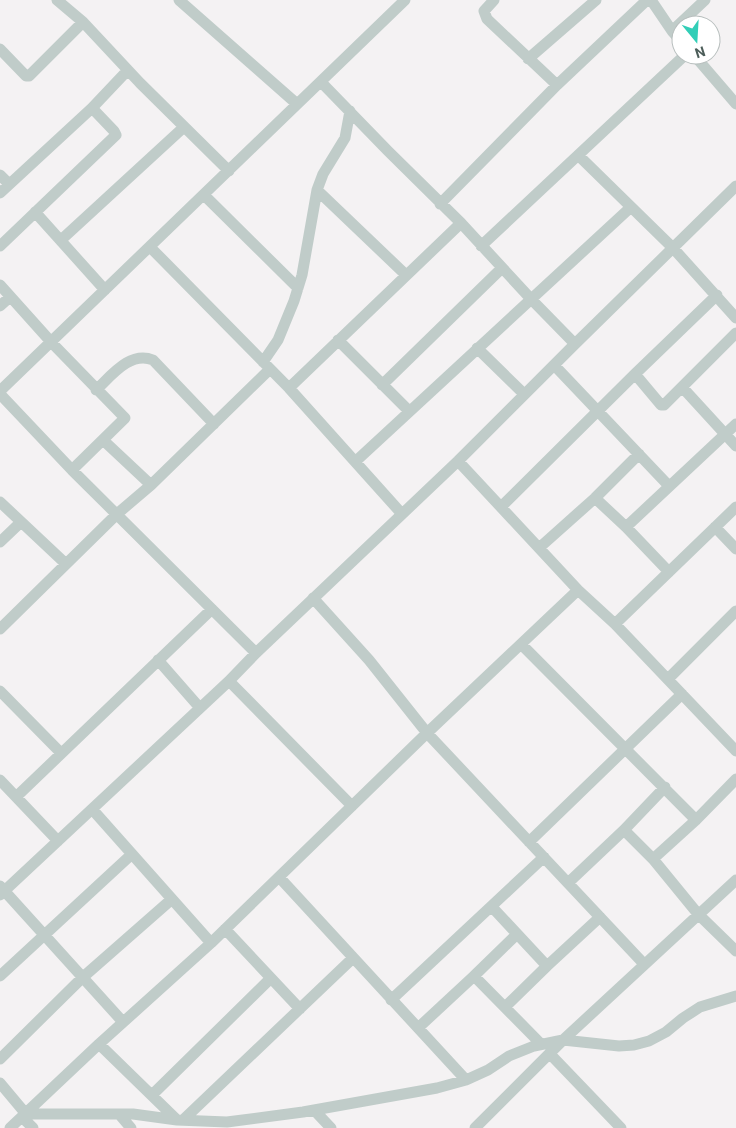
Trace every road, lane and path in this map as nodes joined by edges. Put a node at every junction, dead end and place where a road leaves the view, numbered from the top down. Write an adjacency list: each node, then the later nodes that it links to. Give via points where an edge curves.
1 (57, 0): 10 (street)
2 (179, 0): 20 (street)
3 (405, 0): 17 (street)
4 (494, 0): 13 (street, via 485,8 484,15)
5 (596, 0): 13 (street)
6 (646, 0): 18 (street)
7 (651, 0): 11 (street)
8 (705, 0): 9 (street)
9 (689, 15)
10 (83, 22): 12 (street, via 30,76 26,76); 16 (street)
11 (671, 30)
12 (1, 51)
13 (528, 59): 18 (street)
14 (674, 65): 24 (street)
15 (704, 65): 19 (street)
16 (128, 70): 21 (street); 23 (street)
17 (321, 82): 20 (street); 22 (street)
18 (557, 86): 31 (street)
19 (734, 96)
20 (297, 104): 25 (street)
21 (92, 108): 28 (street); 33 (street, via 116,134)
22 (350, 112): 29 (street, via 345,138); 31 (street)
23 (184, 127): 25 (street); 35 (street)
24 (578, 155): 32 (street); 37 (street)
25 (229, 170): 30 (street)
26 (0, 175): 28 (street)
27 (736, 186): 39 (street)
28 (4, 188)
29 (317, 190): 41 (street); 43 (street)
30 (204, 195): 38 (street); 43 (street)
31 (440, 204): 34 (street)
32 (631, 207): 39 (street); 47 (street)
33 (35, 212): 35 (street); 36 (street)
34 (461, 223): 37 (street); 41 (street)
35 (61, 240): 44 (street)
36 (0, 246)
37 (481, 246): 40 (street)
38 (150, 247): 44 (street); 55 (street)
39 (673, 248): 45 (street); 53 (street)
40 (502, 268): 47 (street); 58 (street)
41 (406, 275): 51 (street)
42 (0, 285): 46 (street)
43 (298, 288): 55 (street)
44 (105, 290): 52 (street)
45 (717, 295): 49 (street); 57 (street)
46 (10, 296): 48 (street); 52 (street)
47 (531, 299): 53 (street); 54 (street)
48 (0, 306)
49 (736, 318)
50 (736, 333): 59 (street)
51 (338, 340): 58 (street); 60 (street)
52 (52, 343): 61 (street); 62 (street)
53 (575, 344): 56 (street)
54 (477, 348): 63 (street); 64 (street)
55 (266, 365): 60 (street); 66 (street)
56 (554, 365): 63 (street); 65 (street)
57 (635, 374): 59 (street, via 661,405); 65 (street)
58 (382, 385): 64 (street)
59 (682, 387): 68 (street)
60 (289, 388): 72 (street)
61 (96, 390): 66 (street, via 129,361 148,358); 69 (street, via 126,419)
62 (0, 392): 74 (street)
63 (524, 394): 73 (street)
64 (409, 411): 72 (street)
65 (598, 411): 71 (street); 79 (street)
66 (214, 424): 75 (street)
67 (736, 424): 68 (street)
68 (725, 434): 70 (street); 76 (street)
69 (103, 440): 74 (street); 75 (street)
70 (736, 446)
71 (639, 454): 76 (street); 77 (street)
72 (356, 461): 82 (street)
73 (458, 461): 79 (street); 82 (street)
74 (72, 470): 81 (street)
75 (151, 485): 81 (street)
76 (669, 486): 84 (street)
77 (595, 498): 84 (street); 87 (street)
78 (0, 502): 83 (street)
79 (501, 507): 87 (street)
80 (736, 507): 85 (street)
81 (117, 514): 89 (street); 93 (street)
82 (402, 514): 92 (street)
83 (21, 522): 86 (street); 89 (street)
84 (626, 527): 90 (street)
85 (715, 527): 88 (street); 90 (street)
86 (0, 542)
87 (539, 548): 91 (street)
88 (736, 549)
89 (66, 564): 96 (street)
90 (669, 572): 95 (street)
91 (578, 590): 95 (street); 97 (street)
92 (313, 598): 98 (street); 105 (street, via 369,660)
93 (212, 609): 98 (street); 99 (street)
94 (736, 611): 100 (street)
95 (615, 624): 100 (street)
96 (0, 629)
97 (521, 644): 105 (street); 106 (street)
98 (256, 653): 101 (street)
99 (158, 660): 104 (street); 108 (street)
100 (668, 679): 102 (street)
101 (229, 681): 104 (street); 113 (street)
102 (682, 694): 106 (street); 107 (street)
103 (3, 699): 108 (street)
104 (200, 708): 114 (street)
105 (427, 733): 113 (street); 118 (street)
106 (626, 748): 111 (street); 118 (street)
107 (736, 750)
108 (61, 753): 112 (street)
109 (736, 779): 115 (street)
110 (0, 780): 112 (street)
111 (665, 787): 115 (street); 116 (street)
112 (16, 797): 117 (street)
113 (352, 806): 122 (street)
114 (92, 809): 117 (street); 119 (street)
115 (696, 820): 121 (street)
116 (624, 830): 121 (street); 124 (street)
117 (58, 841): 125 (street)
118 (529, 842): 120 (street)
119 (132, 854): 126 (street); 132 (street)
120 (544, 857): 124 (street); 127 (street)
121 (653, 859): 128 (street)
122 (279, 877): 130 (street); 135 (street)
123 (736, 880): 128 (street)
124 (568, 883): 129 (street)
125 (2, 890): 132 (street)
126 (172, 899): 133 (street); 140 (street)
127 (492, 907): 131 (street); 143 (street)
128 (698, 914): 134 (street); 136 (street)
129 (600, 917): 136 (street); 137 (street)
130 (225, 929): 133 (street); 141 (street)
131 (516, 934): 137 (street); 139 (street)
132 (45, 935): 138 (street); 140 (street)
133 (211, 943): 146 (street)
134 (736, 951)
135 (353, 958): 143 (street); 145 (street)
136 (644, 964): 148 (street)
137 (547, 966): 144 (street)
138 (0, 976)
139 (474, 976): 144 (street); 147 (street)
140 (82, 978): 146 (street); 152 (street)
141 (271, 978): 145 (street); 155 (street)
142 (736, 996): 148 (street, via 700,1007 666,1032 634,1045)
143 (391, 1000): 147 (street)
144 (506, 1007): 150 (street)
145 (300, 1009): 159 (street)
146 (123, 1022): 149 (street)
147 (418, 1028): 153 (street)
148 (563, 1040): 150 (street); 151 (street)
149 (99, 1044): 155 (street); 158 (street)
150 (541, 1044): 153 (street, via 510,1056)
151 (550, 1054): 165 (street); 166 (street)
152 (0, 1059)
153 (466, 1080): 156 (street)
154 (0, 1083): 158 (street)
155 (152, 1096): 159 (street)
156 (314, 1110): 160 (street); 164 (street)
157 (119, 1114): 158 (street); 159 (street); 163 (street)
158 (24, 1116): 161 (street); 162 (street)
159 (180, 1120): 160 (street)
160 (230, 1125)
161 (10, 1128)
162 (33, 1128)
163 (131, 1128)
164 (331, 1128)
165 (475, 1128)
166 (621, 1128)

